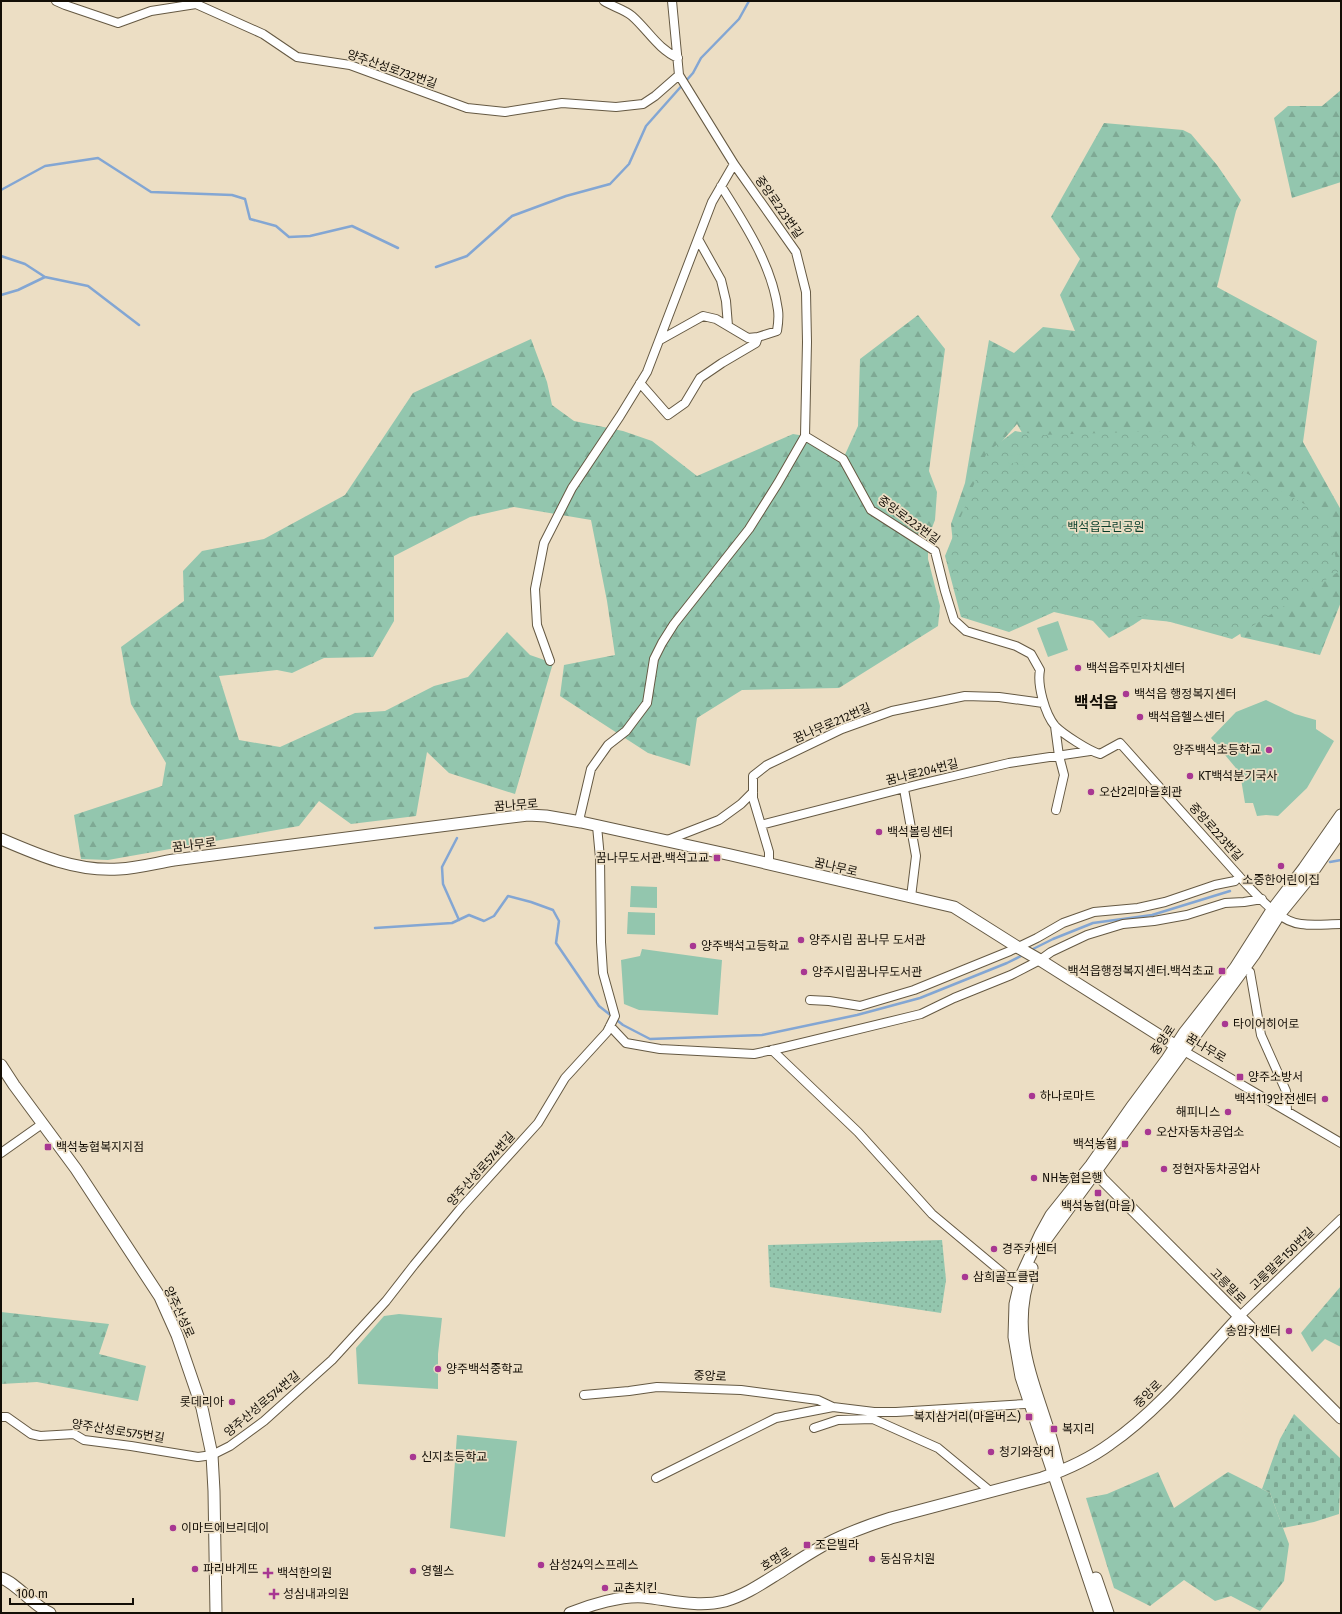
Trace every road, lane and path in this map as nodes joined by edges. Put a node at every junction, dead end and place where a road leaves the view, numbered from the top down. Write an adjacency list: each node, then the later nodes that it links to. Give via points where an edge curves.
1 (56, 1): 5 (street, 양주산성로732번길, via 118,23 151,11 196,4 263,34 297,57 350,65 467,108 505,112 562,104 616,107 643,104)
2 (604, 1): 4 (street, via 631,15 670,54)
3 (672, 1): 4 (street, 중앙로223번길)
4 (678, 58): 5 (street, 중앙로223번길)
5 (680, 77): 6 (street, 중앙로223번길)
6 (734, 164): 7 (street); 13 (street, 중앙로223번길, via 796,252 806,292)
7 (721, 186): 8 (street); 10 (street, via 745,223 771,278 779,312 777,331)
8 (698, 239): 9 (street, via 721,280); 11 (street)
9 (728, 326): 10 (street, via 748,338); 11 (street, via 716,319 703,316)
10 (758, 337): 12 (street, via 756,344 700,378 685,403 668,415)
11 (660, 340): 12 (street)
12 (640, 384): 14 (street, via 572,488 544,543 535,589 537,625)
13 (805, 436): 15 (street, 중앙로223번길, via 843,459 871,510 935,551 954,620 966,631 1016,646 1031,654 1040,670); 23 (street, via 749,529 662,643 654,659 647,703 626,731 608,745 592,769 580,816)
14 (550, 661)
15 (1043, 703): 16 (street, 중앙로223번길); 20 (street, 꿈나무로212번길, via 965,696 892,711 842,730 767,765 753,776)
16 (1055, 726): 17 (street, 중앙로223번길); 18 (street)
17 (1090, 751): 18 (street, 꿈나로204번길); 30 (street, 중앙로223번길, via 1100,754 1120,744)
18 (1059, 756): 19 (street, 꿈나로204번길, via 1009,764); 21 (street, via 1064,775)
19 (904, 789): 24 (street, 꿈나로204번길); 31 (street, via 916,856)
20 (753, 792): 24 (street); 28 (street, via 719,820)
21 (1056, 810)
22 (1341, 815): 26 (street, 중앙로)
23 (581, 822): 25 (street, 꿈나무로); 27 (street, 꿈나무로, via 528,815 120,869 54,861)
24 (761, 825): 29 (street, via 769,852)
25 (597, 826): 28 (street, 꿈나무로); 39 (street, via 603,973)
26 (1338, 830): 33 (street, 중앙로)
27 (1, 839)
28 (665, 841): 29 (street, 꿈나무로)
29 (769, 864): 31 (street, 꿈나무로)
30 (1239, 876): 32 (street, 중앙로223번길); 35 (street, via 1235,881 1214,885 1165,902 1138,908 1094,912 1063,923)
31 (910, 897): 35 (street, 꿈나무로, via 954,907)
32 (1259, 897): 33 (street); 36 (street, via 1244,902 1225,903 1187,916 1123,924 1087,935)
33 (1276, 913): 34 (street, via 1300,924); 37 (street, 중앙로); 40 (street, 중앙로)
34 (1341, 924)
35 (1018, 947): 36 (street, 꿈나무로); 38 (street, via 914,990 860,1006 830,1000)
36 (1040, 960): 40 (street, 꿈나무로); 41 (street, via 921,1014)
37 (1245, 968): 40 (street, 중앙로); 43 (street, via 1250,972 1261,1035 1286,1091)
38 (810, 1000)
39 (612, 1021): 41 (street, via 626,1043 660,1049 754,1054); 57 (street, 양주산성로574번길, via 607,1032 566,1078 538,1123 461,1208 386,1301 332,1360 264,1421 230,1446)
40 (1180, 1048): 43 (street, 꿈나무로); 47 (street, 중앙로); 49 (street, 중앙로, via 1051,1215 1028,1259)
41 (772, 1050): 49 (street, via 858,1132 932,1214)
42 (1, 1065): 44 (street, 양주산성로)
43 (1287, 1111): 45 (street, 꿈나무로)
44 (42, 1124): 46 (street); 57 (street, 양주산성로, via 76,1169 160,1297 192,1376 208,1429)
45 (1341, 1143)
46 (1, 1153)
47 (1097, 1171): 49 (street, 중앙로, via 1044,1241); 50 (street, 고릉말로)
48 (1341, 1218): 50 (street, 고릉말로150번길)
49 (1022, 1289): 52 (street, 중앙로, via 1022,1336)
50 (1240, 1316): 55 (street, 고릉말로); 58 (street, 중앙로, via 1130,1430 1109,1445)
51 (584, 1395): 53 (street, 중앙로, via 657,1386 770,1393 818,1400)
52 (1034, 1402): 53 (street, 중앙로, via 896,1412); 58 (street, 중앙로, via 1050,1434)
53 (833, 1407): 59 (street, 중앙로, via 776,1418)
54 (1, 1418): 57 (street, 양주산성로575번길, via 7,1417 31,1434 40,1436 74,1434 84,1440 198,1457)
55 (1341, 1418)
56 (814, 1428): 60 (street, via 838,1420 873,1419 938,1448)
57 (212, 1455): 64 (street, 양주산성로)
58 (1056, 1473): 60 (street, 호명로); 61 (street, 중앙로); 67 (street, 중앙로)
59 (656, 1478)
60 (993, 1491): 61 (street, via 1034,1483 1049,1485 1055,1490 1065,1519); 65 (street, 호명로, via 866,1526 827,1544 749,1591 725,1601 685,1604 627,1597)
61 (1074, 1534): 66 (street, 중앙로)
62 (1, 1578): 63 (street)
63 (50, 1613)
64 (216, 1613)
65 (570, 1613)
66 (1100, 1613)
67 (1108, 1613)

